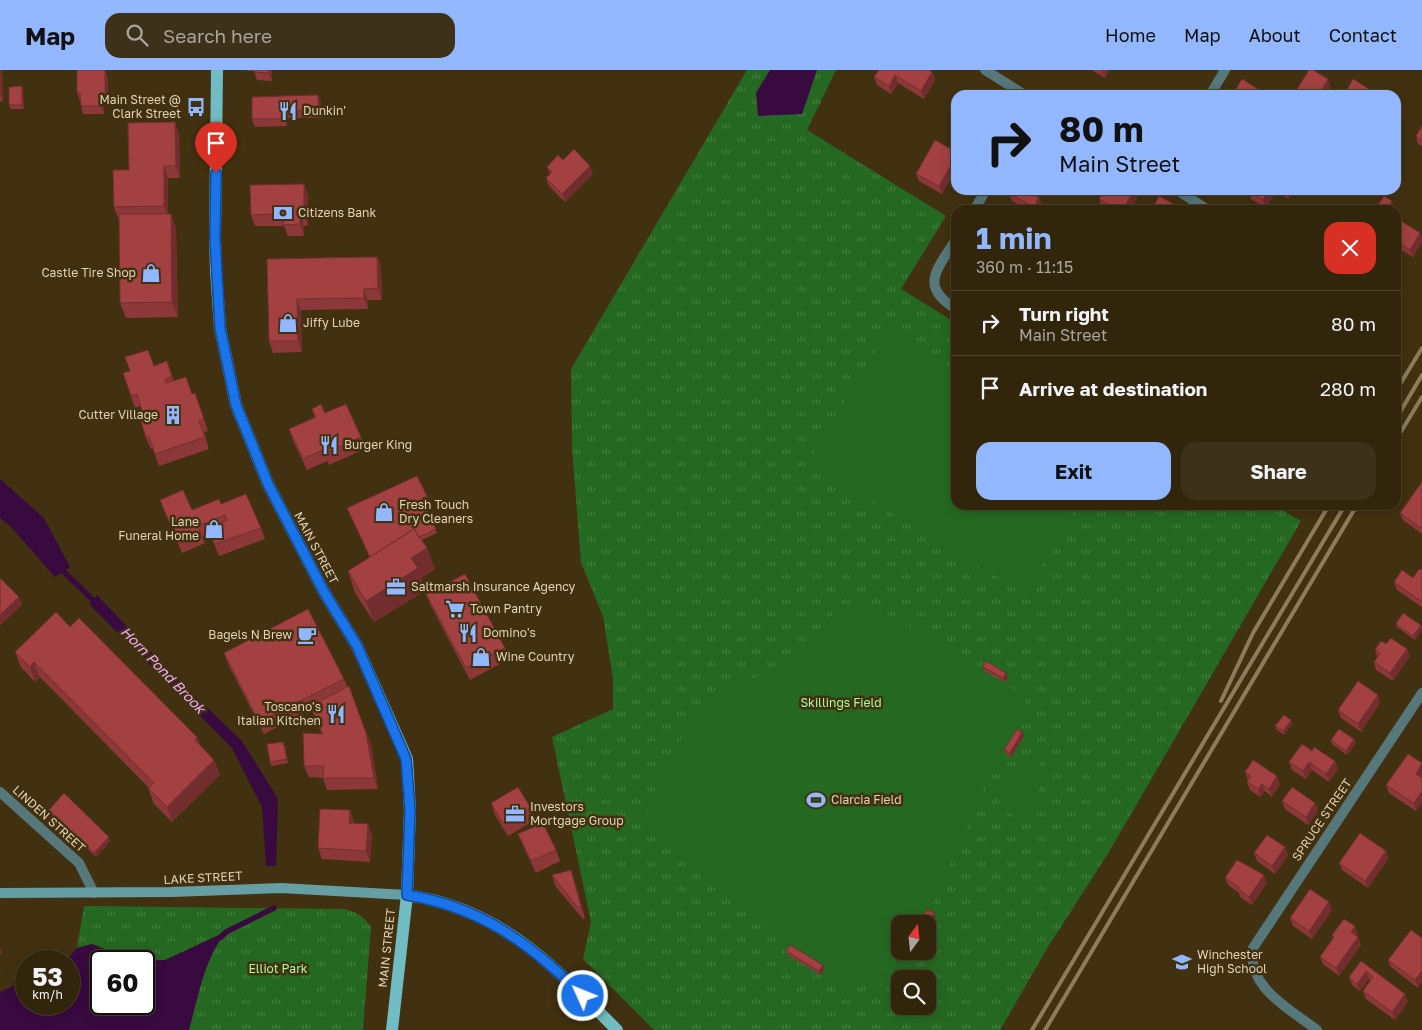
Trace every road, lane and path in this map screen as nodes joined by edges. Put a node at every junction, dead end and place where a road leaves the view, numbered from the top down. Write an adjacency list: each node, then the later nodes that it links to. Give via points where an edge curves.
1 (217, 70): 14 (main road, MAIN STREET, via 216,270 220,328 236,405 268,484 324,592 357,646 406,759 410,810)
2 (986, 70): 4 (street)
3 (1226, 70): 5 (street)
4 (1016, 90)
5 (1213, 90)
6 (1185, 195): 7 (street)
7 (1200, 205)
8 (951, 247): 9 (street, via 937,271 934,287)
9 (951, 305)
10 (1422, 693): 17 (street, SPRUCE STREET, via 1252,948 1251,965 1256,978 1266,990)
11 (0, 792): 13 (street, LINDEN STREET, via 79,863)
12 (0, 893): 13 (street, LAKE STREET)
13 (94, 893): 14 (street, LAKE STREET, via 281,888)
14 (407, 895): 15 (main road, MAIN STREET); 16 (main road, via 457,906 521,940 546,960)
15 (392, 1030)
16 (617, 1030)
17 (1316, 1030)

